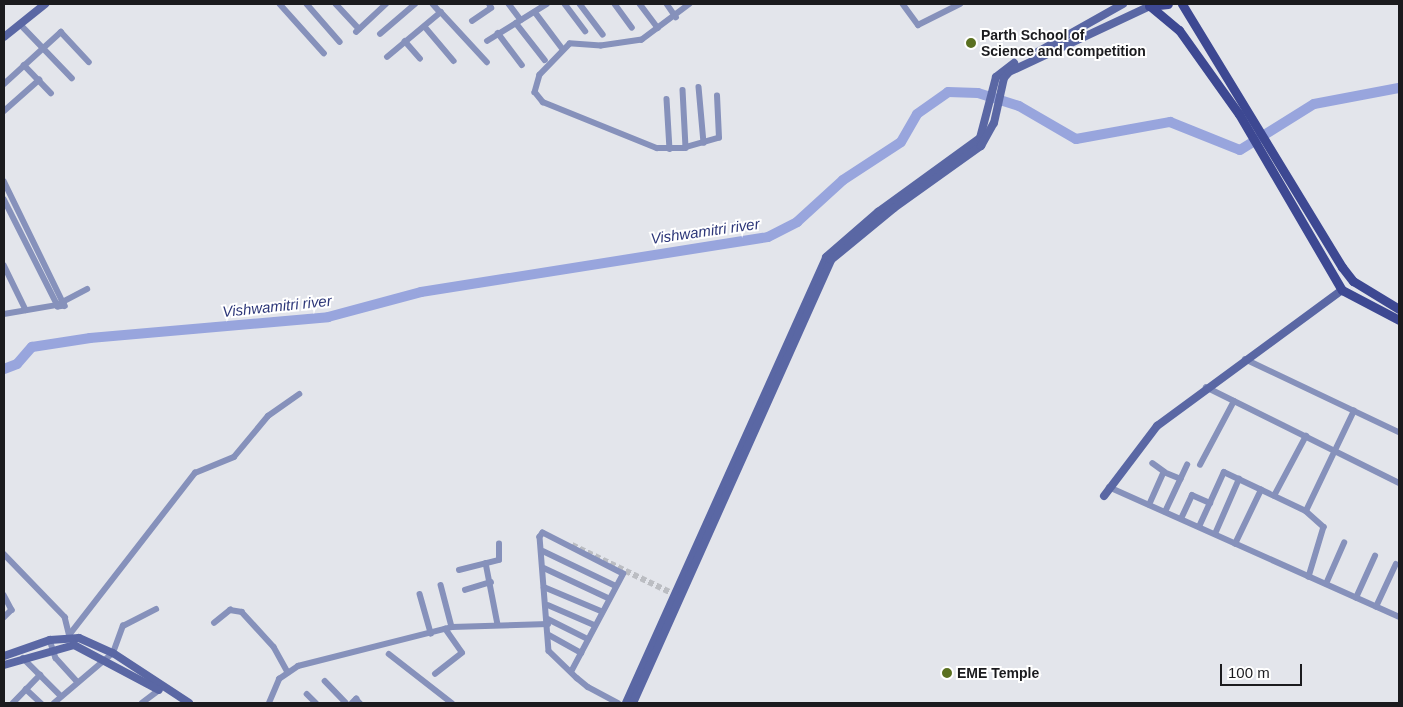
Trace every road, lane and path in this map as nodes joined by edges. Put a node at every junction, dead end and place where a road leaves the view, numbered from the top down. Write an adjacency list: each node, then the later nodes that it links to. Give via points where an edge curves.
1 (40, 4): 25 (main road)
2 (44, 4): 25 (main road)
3 (280, 4): 45 (street)
4 (307, 4): 42 (street)
5 (346, 4): 24 (street)
6 (386, 4): 24 (street, via 358,31)
7 (415, 4): 36 (street)
8 (433, 4): 26 (street)
9 (489, 4): 29 (street, via 491,8)
10 (509, 4): 30 (street)
11 (547, 4): 27 (street)
12 (565, 4): 35 (street)
13 (580, 4): 38 (street)
14 (615, 4): 32 (street)
15 (640, 4): 34 (street)
16 (667, 4): 28 (street)
17 (690, 4): 28 (street)
18 (903, 4): 19 (street, via 918,25)
19 (960, 4)
20 (1123, 4): 55 (main road, via 1098,22 1003,69)
21 (1168, 4): 23 (main road)
22 (1182, 4): 68 (main road, via 1248,109)
23 (1148, 5): 55 (main road); 68 (main road, via 1179,30)
24 (338, 6)
25 (35, 11): 31 (main road)
26 (440, 12): 33 (street); 51 (street)
27 (534, 12): 30 (street); 43 (street)
28 (676, 17): 34 (street)
29 (472, 21)
30 (519, 22): 37 (street); 48 (street)
31 (20, 24): 39 (main road); 44 (street)
32 (632, 27)
33 (426, 28): 40 (street); 49 (street)
34 (658, 28): 66 (street, via 642,40 602,46 570,44 540,75 534,88 543,102 639,143)
35 (585, 31)
36 (380, 34)
37 (498, 34): 41 (street); 53 (street)
38 (603, 34)
39 (4, 37)
40 (405, 41): 46 (street); 47 (street)
41 (487, 41)
42 (340, 42)
43 (562, 48)
44 (44, 49): 50 (street, via 61,32); 52 (street); 54 (street)
45 (324, 53)
46 (387, 57)
47 (420, 58)
48 (545, 60)
49 (454, 61)
50 (89, 62)
51 (487, 62)
52 (24, 65): 56 (street); 57 (street)
53 (522, 65)
54 (72, 78)
55 (1000, 78): 64 (main road)
56 (39, 80): 60 (street); 63 (street)
57 (4, 84)
58 (699, 87): 65 (street)
59 (683, 90): 67 (street)
60 (51, 93)
61 (717, 96): 65 (street, via 721,135)
62 (667, 99): 66 (street)
63 (4, 111)
64 (990, 125): 176 (main road, via 976,142 878,212 826,257); 177 (main road, via 975,151 907,198 831,260)
65 (704, 143): 67 (street)
66 (670, 148): 67 (street)
67 (686, 148)
68 (1277, 169): 74 (main road); 76 (main road)
69 (4, 181): 71 (street)
70 (4, 200): 72 (street)
71 (38, 249): 72 (street); 77 (street)
72 (31, 252): 77 (street)
73 (4, 265): 79 (street)
74 (1353, 281): 76 (main road, via 1352,292); 78 (main road)
75 (87, 289): 77 (street)
76 (1342, 290): 81 (main road); 82 (main road)
77 (60, 303): 79 (street)
78 (1399, 308)
79 (26, 310): 80 (street)
80 (4, 314)
81 (1399, 320)
82 (1244, 358): 83 (main road); 86 (street)
83 (1206, 387): 85 (street); 97 (main road, via 1157,426)
84 (299, 394): 142 (street, via 268,416 234,457 195,473)
85 (1234, 401): 88 (street); 92 (street)
86 (1354, 411): 87 (street); 89 (street)
87 (1399, 432)
88 (1306, 436): 89 (street); 100 (street)
89 (1335, 451): 96 (street); 103 (street)
90 (1153, 464): 93 (street)
91 (1187, 465): 94 (street)
92 (1200, 465)
93 (1164, 472): 94 (street); 102 (street)
94 (1181, 479): 104 (street)
95 (1239, 479): 98 (street); 101 (street, via 1224,472); 107 (street)
96 (1399, 483)
97 (1109, 487): 99 (main road); 102 (street)
98 (1261, 490): 100 (street); 110 (street)
99 (1104, 496)
100 (1274, 496): 103 (street)
101 (1210, 503): 105 (street, via 1192,495); 106 (street)
102 (1150, 505): 104 (street)
103 (1306, 511): 118 (street, via 1324,527)
104 (1165, 512): 105 (street)
105 (1181, 519): 106 (street)
106 (1199, 527): 107 (street)
107 (1215, 534): 110 (street)
108 (1344, 543): 120 (street)
109 (499, 544): 114 (street, via 501,559)
110 (1235, 544): 118 (street)
111 (543, 551): 116 (street); 122 (street); 122 (street, via 540,538 543,534 621,571)
112 (4, 554): 142 (street, via 65,617)
113 (1375, 556): 128 (street)
114 (486, 563): 117 (street); 119 (street)
115 (1396, 564): 130 (street)
116 (544, 568): 123 (street); 127 (street)
117 (459, 570)
118 (1310, 577): 120 (street)
119 (491, 582): 124 (street); 137 (street)
120 (1326, 584): 128 (street)
121 (442, 585): 139 (street)
122 (616, 586): 127 (street)
123 (544, 587): 129 (street); 132 (street)
124 (465, 590)
125 (420, 594): 141 (street)
126 (4, 595): 134 (street, via 12,610)
127 (608, 598): 132 (street)
128 (1356, 598): 130 (street)
129 (548, 605): 135 (street); 138 (street)
130 (1376, 607): 133 (street)
131 (156, 609): 150 (street, via 123,626)
132 (601, 611): 138 (street)
133 (1399, 617)
134 (4, 618)
135 (548, 622): 137 (street); 143 (street); 144 (street)
136 (214, 623): 153 (street, via 230,610 242,612 274,647)
137 (498, 625): 139 (street)
138 (594, 625): 144 (street)
139 (452, 628): 140 (street)
140 (445, 629): 141 (street); 155 (street, via 462,653)
141 (431, 633): 153 (street)
142 (70, 636): 145 (main road); 150 (main road)
143 (549, 636): 147 (street); 154 (street, via 548,651)
144 (588, 639): 147 (street)
145 (50, 640): 146 (street); 149 (main road)
146 (51, 650): 150 (main road, via 79,646); 151 (main road); 157 (street)
147 (581, 653): 154 (street)
148 (389, 654): 174 (street)
149 (4, 656)
150 (110, 656): 157 (street); 160 (main road); 168 (main road)
151 (24, 658): 152 (main road); 156 (street)
152 (4, 665)
153 (288, 672): 169 (street, via 279,679)
154 (571, 672): 175 (street)
155 (435, 674)
156 (40, 675): 159 (street); 162 (street)
157 (77, 681): 162 (street)
158 (325, 681): 171 (street)
159 (26, 689): 163 (street); 164 (street)
160 (160, 690): 166 (street); 167 (main road)
161 (307, 694): 170 (street)
162 (61, 696): 165 (street)
163 (12, 703)
164 (41, 703)
165 (54, 703)
166 (142, 703)
167 (180, 703)
168 (189, 703)
169 (269, 703)
170 (316, 703)
171 (346, 703)
172 (352, 703): 173 (street, via 356,699)
173 (360, 703)
174 (452, 703)
175 (618, 703)
176 (626, 703)
177 (633, 703)

